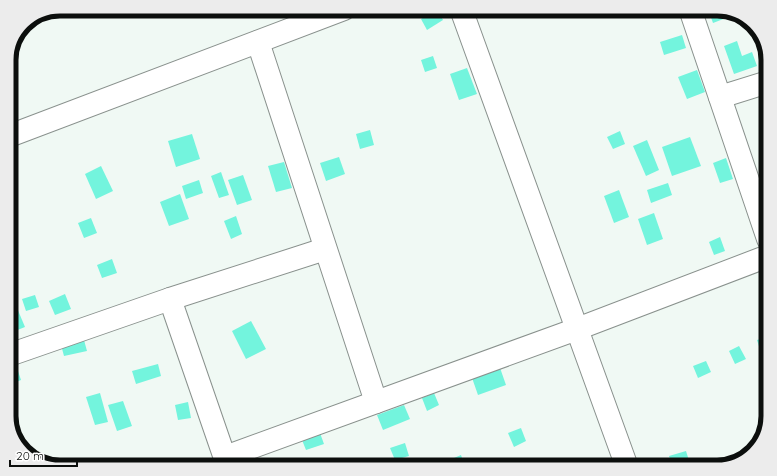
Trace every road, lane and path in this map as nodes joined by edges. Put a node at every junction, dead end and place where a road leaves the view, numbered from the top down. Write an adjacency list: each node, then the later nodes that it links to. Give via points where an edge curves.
1 (326, 16): 4 (street)
2 (464, 16): 12 (street)
3 (692, 16): 6 (street)
4 (258, 42): 7 (street); 9 (street)
5 (761, 84): 6 (street)
6 (720, 97): 8 (street)
7 (16, 133)
8 (761, 218)
9 (325, 249): 11 (street); 14 (street)
10 (761, 259): 12 (street)
11 (170, 299): 13 (street); 15 (street)
12 (577, 329): 14 (street); 17 (street)
13 (16, 353)
14 (376, 402): 16 (street)
15 (225, 460)
16 (231, 460)
17 (624, 460)

